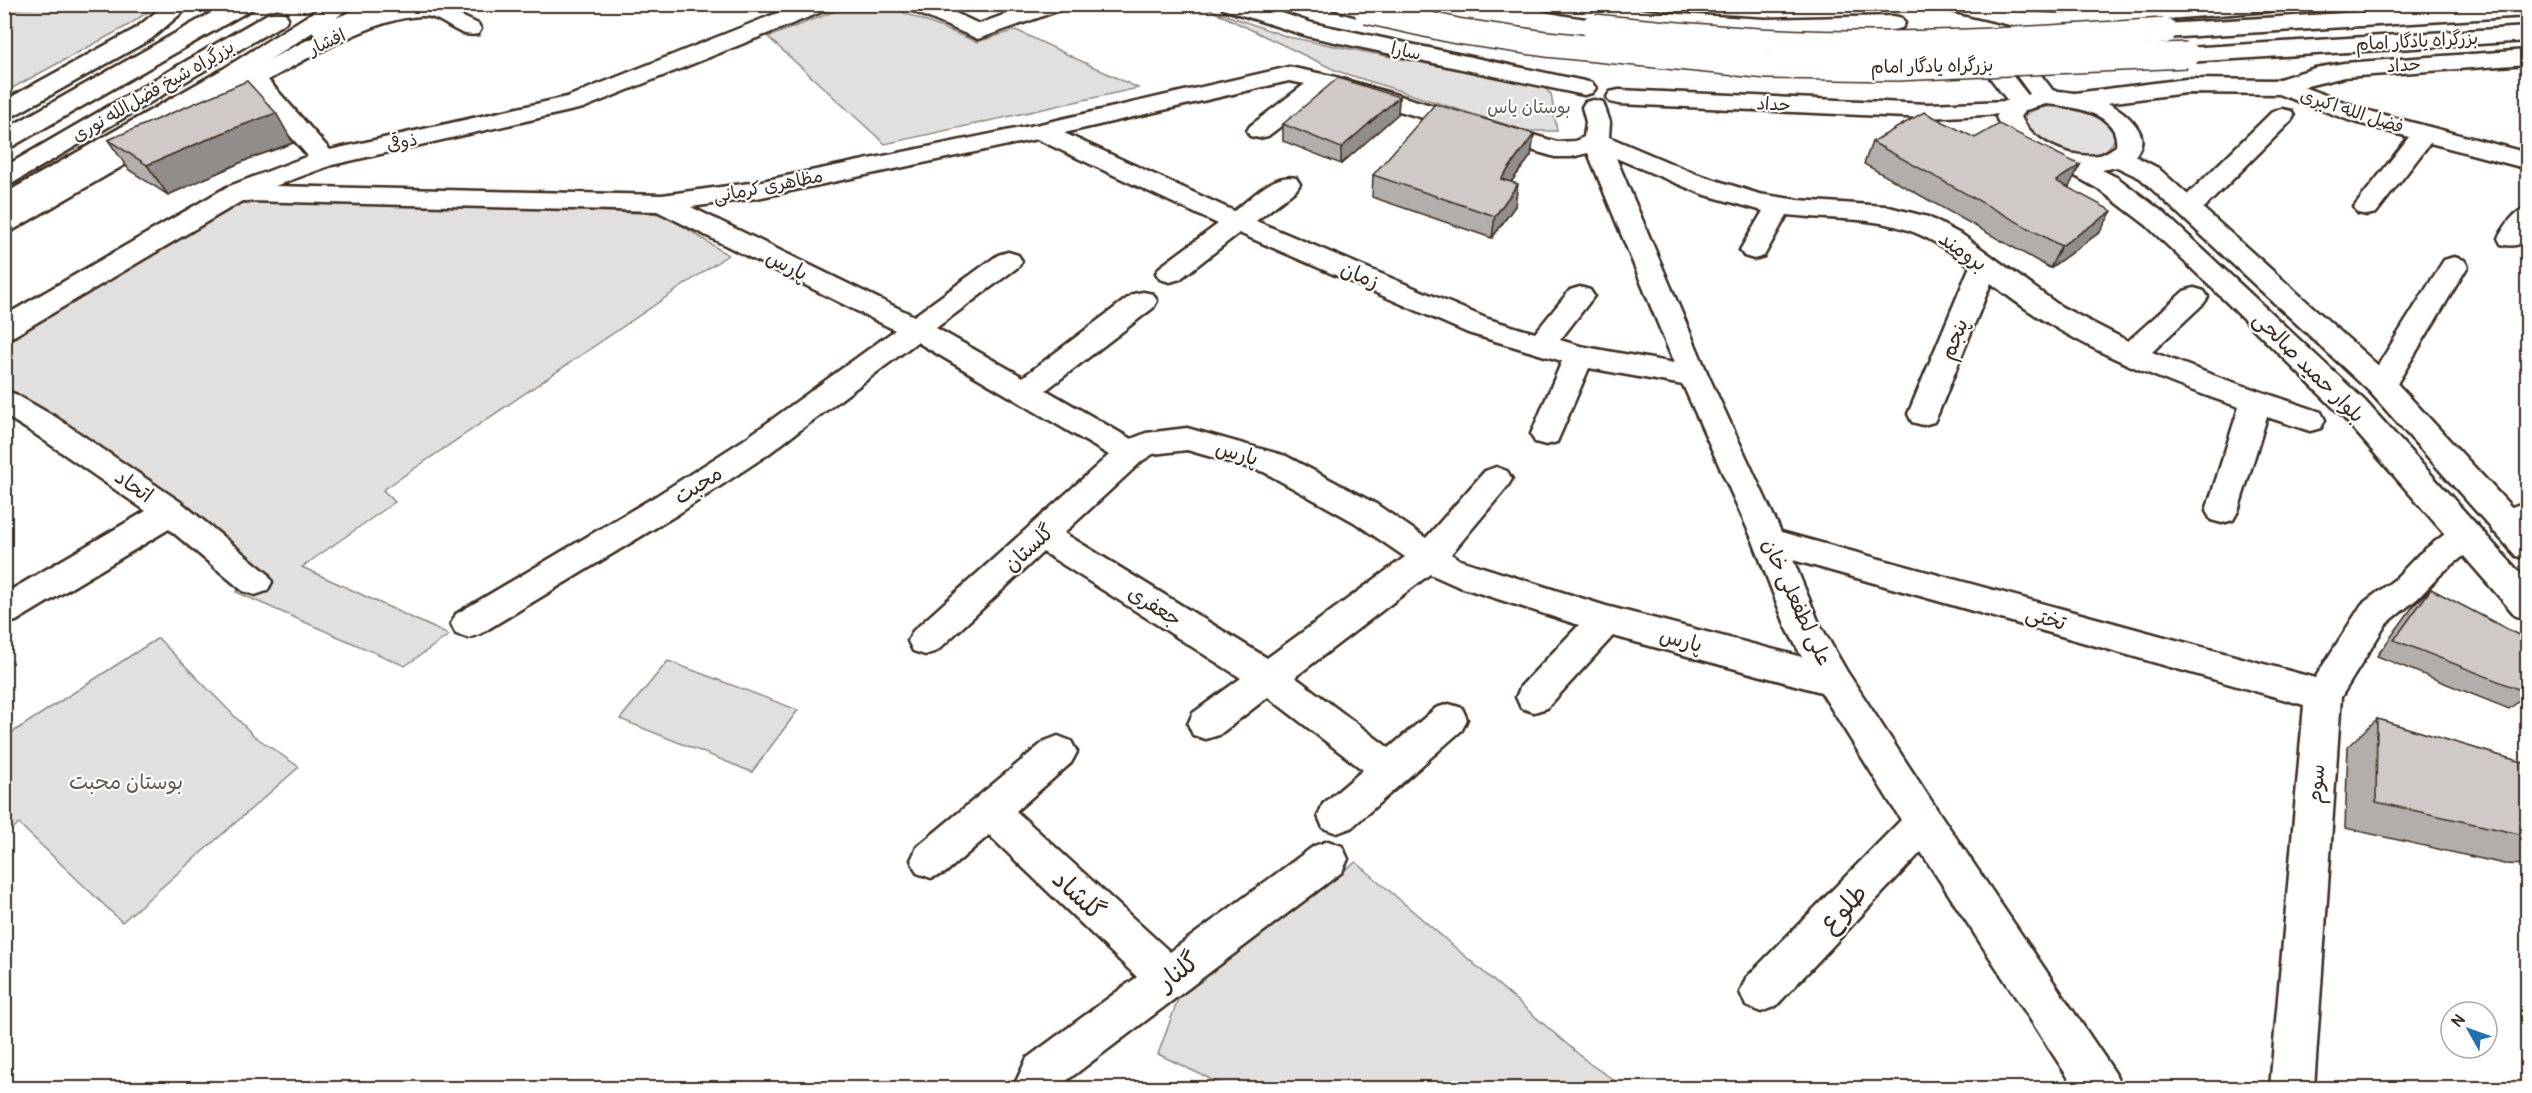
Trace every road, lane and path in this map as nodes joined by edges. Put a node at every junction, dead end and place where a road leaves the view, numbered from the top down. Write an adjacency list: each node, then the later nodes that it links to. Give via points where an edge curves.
1 (181, 4): 20 (main road)
2 (199, 4): 20 (main road)
3 (244, 4): 37 (main road, بزرگراه شیخ فضل‌الله نوری)
4 (300, 4): 44 (main road, بزرگراه شیخ فضل‌الله نوری)
5 (342, 4): 23 (main road)
6 (389, 4): 23 (main road, via 334,26)
7 (821, 4): 41 (main road, ذوقی, via 573,104)
8 (916, 4): 9 (main road, via 978,32)
9 (1055, 4)
10 (1231, 4): 26 (main road, سارا, via 1316,31)
11 (1341, 4): 21 (main road, بزرگراه یادگار امام, bridge, via 1457,31 1546,44 1768,66 1897,68 2070,62)
12 (2269, 4): 18 (main road)
13 (1954, 5): 18 (main road, via 2014,19); 28 (main road, via 1991,26)
14 (1599, 8): 16 (main road); 17 (main road, via 1645,19 1733,26 1837,28); 26 (main road, علی لطفعلی خان)
15 (2528, 9): 18 (main road, بزرگراه یادگار امام)
16 (1529, 15): 18 (main road, بزرگراه یادگار امام, bridge, via 1760,41 1885,44 2048,38)
17 (1894, 23)
18 (2162, 23): 25 (main road, via 2151,25 2150,36 2165,56 2194,71)
19 (470, 29): 23 (main road, افشار, via 436,11 405,11)
20 (143, 34): 29 (main road)
21 (2528, 34)
22 (2528, 57): 25 (main road, حداد, via 2344,70)
23 (243, 76): 41 (main road); 48 (main road); 54 (main road)
24 (1324, 81): 33 (main road); 34 (main road, مظاهری کرمانی, via 1289,74); 38 (main road, via 1555,149 1573,151)
25 (2282, 87): 27 (main road, via 2186,87); 32 (main road, via 2160,104); 35 (main road, فضل الله اکبری, via 2360,116); 39 (main road, فضل الله اکبری)
26 (1590, 94): 30 (main road, حداد, via 1610,106 1619,97); 38 (main road, علی لطفعلی خان, via 1598,122)
27 (2075, 100): 28 (main road); 32 (main road, via 2104,111)
28 (2026, 102): 30 (main road); 36 (main road, via 2009,115 2009,123)
29 (4, 111)
30 (1928, 111): 36 (main road)
31 (2282, 116): 51 (main road)
32 (2124, 126): 40 (main road, via 2130,143)
33 (1259, 130)
34 (1040, 131): 47 (main road, مظاهری کرمانی, via 757,190); 53 (main road, زمان)
35 (2424, 134): 43 (main road, فضل الله اکبری); 50 (main road)
36 (2021, 140): 42 (main road)
37 (4, 141)
38 (1596, 141): 49 (main road, برومند, via 1715,189); 69 (main road, علی لطفعلی خان)
39 (2528, 147)
40 (2117, 157): 42 (main road, via 2094,162); 51 (main road, بلوار حمید صالحی, via 2149,173)
41 (324, 159): 46 (main road, ذوقی)
42 (2062, 159): 83 (main road, بلوار حمید صالحی, via 2109,184 2155,219 2354,409)
43 (2528, 161)
44 (4, 178)
45 (1287, 184): 53 (main road)
46 (236, 193): 47 (main road, مظاهری کرمانی); 64 (main road, ذوقی)
47 (662, 203): 65 (main road, پارس)
48 (4, 205)
49 (1779, 206): 56 (main road); 58 (main road, برومند, via 1897,216 1935,230)
50 (2367, 207)
51 (2189, 208): 70 (main road, بلوار حمید صالحی)
52 (2528, 215): 55 (main road)
53 (1236, 222): 60 (main road); 66 (main road, زمان, via 1478,326)
54 (4, 224)
55 (2511, 237)
56 (1754, 250)
57 (1008, 261): 65 (main road, محبت)
58 (1984, 265): 67 (main road, برومند, via 2049,313); 74 (main road, پنجم)
59 (2454, 266): 70 (main road)
60 (1170, 273)
61 (1580, 296): 66 (main road)
62 (2194, 297): 67 (main road)
63 (1143, 301): 71 (main road)
64 (4, 329)
65 (916, 329): 71 (main road, پارس); 91 (main road, محبت, via 756,447 668,505)
66 (1540, 346): 68 (main road, زمان)
67 (2132, 354): 73 (main road, برومند)
68 (1579, 356): 69 (main road, زمان); 76 (main road)
69 (1694, 376): 84 (main road, علی لطفعلی خان)
70 (2380, 385): 81 (main road, بلوار حمید صالحی)
71 (1025, 391): 77 (main road, پارس)
72 (4, 401): 80 (main road, اتحاد)
73 (2256, 402): 75 (main road, برومند); 79 (main road)
74 (1923, 414)
75 (2310, 420)
76 (1546, 434)
77 (1131, 453): 82 (main road, گلستان); 86 (main road, پارس, via 1146,444 1186,439 1275,464 1365,513)
78 (1496, 479): 86 (main road)
79 (2222, 511)
80 (171, 512): 87 (main road, اتحاد); 89 (main road)
81 (2516, 518): 85 (main road, بلوار حمید صالحی)
82 (1043, 536): 92 (main road, گلستان); 93 (main road, جعفری)
83 (2466, 536): 88 (main road, بلوار حمید صالحی); 95 (main road, سوم, via 2374,614)
84 (1769, 541): 94 (main road, علی لطفعلی خان, via 1803,627); 95 (main road, تختی)
85 (2528, 547)
86 (1429, 557): 90 (main road, پارس, via 1469,577); 93 (main road)
87 (255, 582)
88 (2528, 606)
89 (4, 611)
90 (1606, 620): 94 (main road, پارس); 96 (main road)
91 (468, 624)
92 (925, 641)
93 (1268, 676): 98 (main road); 100 (main road, جعفری)
94 (1833, 680): 103 (main road, علی لطفعلی خان)
95 (2323, 696): 110 (main road, سوم)
96 (1534, 697)
97 (1449, 719): 100 (main road)
98 (1206, 724)
99 (1058, 752): 101 (main road)
100 (1389, 769): 102 (main road)
101 (989, 810): 105 (main road); 106 (main road, گلشاد)
102 (1337, 816)
103 (1924, 823): 107 (main road, طلوع); 109 (main road, علی لطفعلی خان)
104 (1328, 859): 106 (main road, گلنار)
105 (931, 860)
106 (1168, 979): 108 (main road, گلنار, via 1042,1073)
107 (1761, 992)
108 (1035, 1089)
109 (2100, 1089)
110 (2292, 1089)

